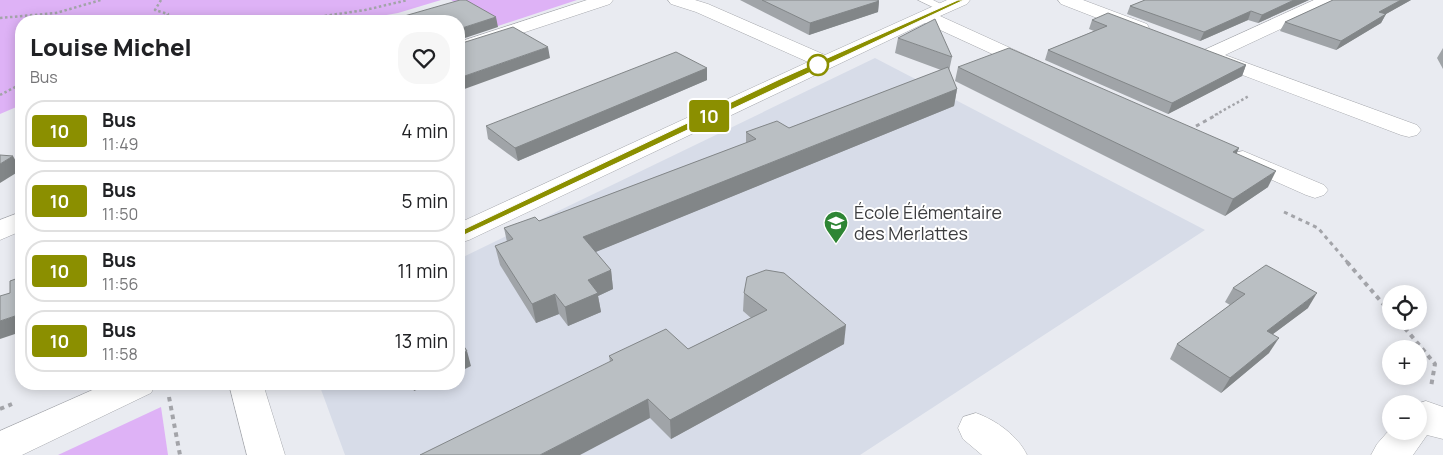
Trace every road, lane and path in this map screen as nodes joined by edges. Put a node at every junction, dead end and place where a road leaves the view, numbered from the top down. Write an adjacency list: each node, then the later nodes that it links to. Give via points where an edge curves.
1 (101, 0): 10 (path, via 56,13)
2 (161, 0): 11 (path, via 155,10)
3 (408, 0): 12 (path)
4 (604, 0): 16 (street)
5 (677, 0): 17 (street)
6 (961, 0): 9 (street)
7 (1067, 0): 15 (street)
8 (1328, 0): 19 (street, via 1201,51)
9 (931, 8): 17 (street); 18 (street)
10 (34, 15)
11 (168, 15)
12 (331, 15)
13 (15, 17): 14 (path)
14 (0, 18)
15 (1159, 35)
16 (465, 46)
17 (825, 62): 28 (street)
18 (1056, 76)
19 (1276, 81): 22 (street); 23 (path)
20 (15, 87): 21 (path)
21 (0, 95)
22 (1409, 130)
23 (1185, 132): 24 (street)
24 (1315, 190)
25 (1284, 212): 29 (path, via 1318,228)
26 (15, 223): 27 (street)
27 (0, 231)
28 (465, 231)
29 (1382, 303)
30 (1407, 330): 34 (path, via 1436,364)
31 (149, 390): 37 (street)
32 (155, 390): 38 (path)
33 (248, 390): 39 (street)
34 (1427, 412)
35 (976, 428): 40 (street)
36 (1406, 440): 41 (street)
37 (0, 448)
38 (180, 455)
39 (266, 455)
40 (1008, 455)
41 (1390, 455)

